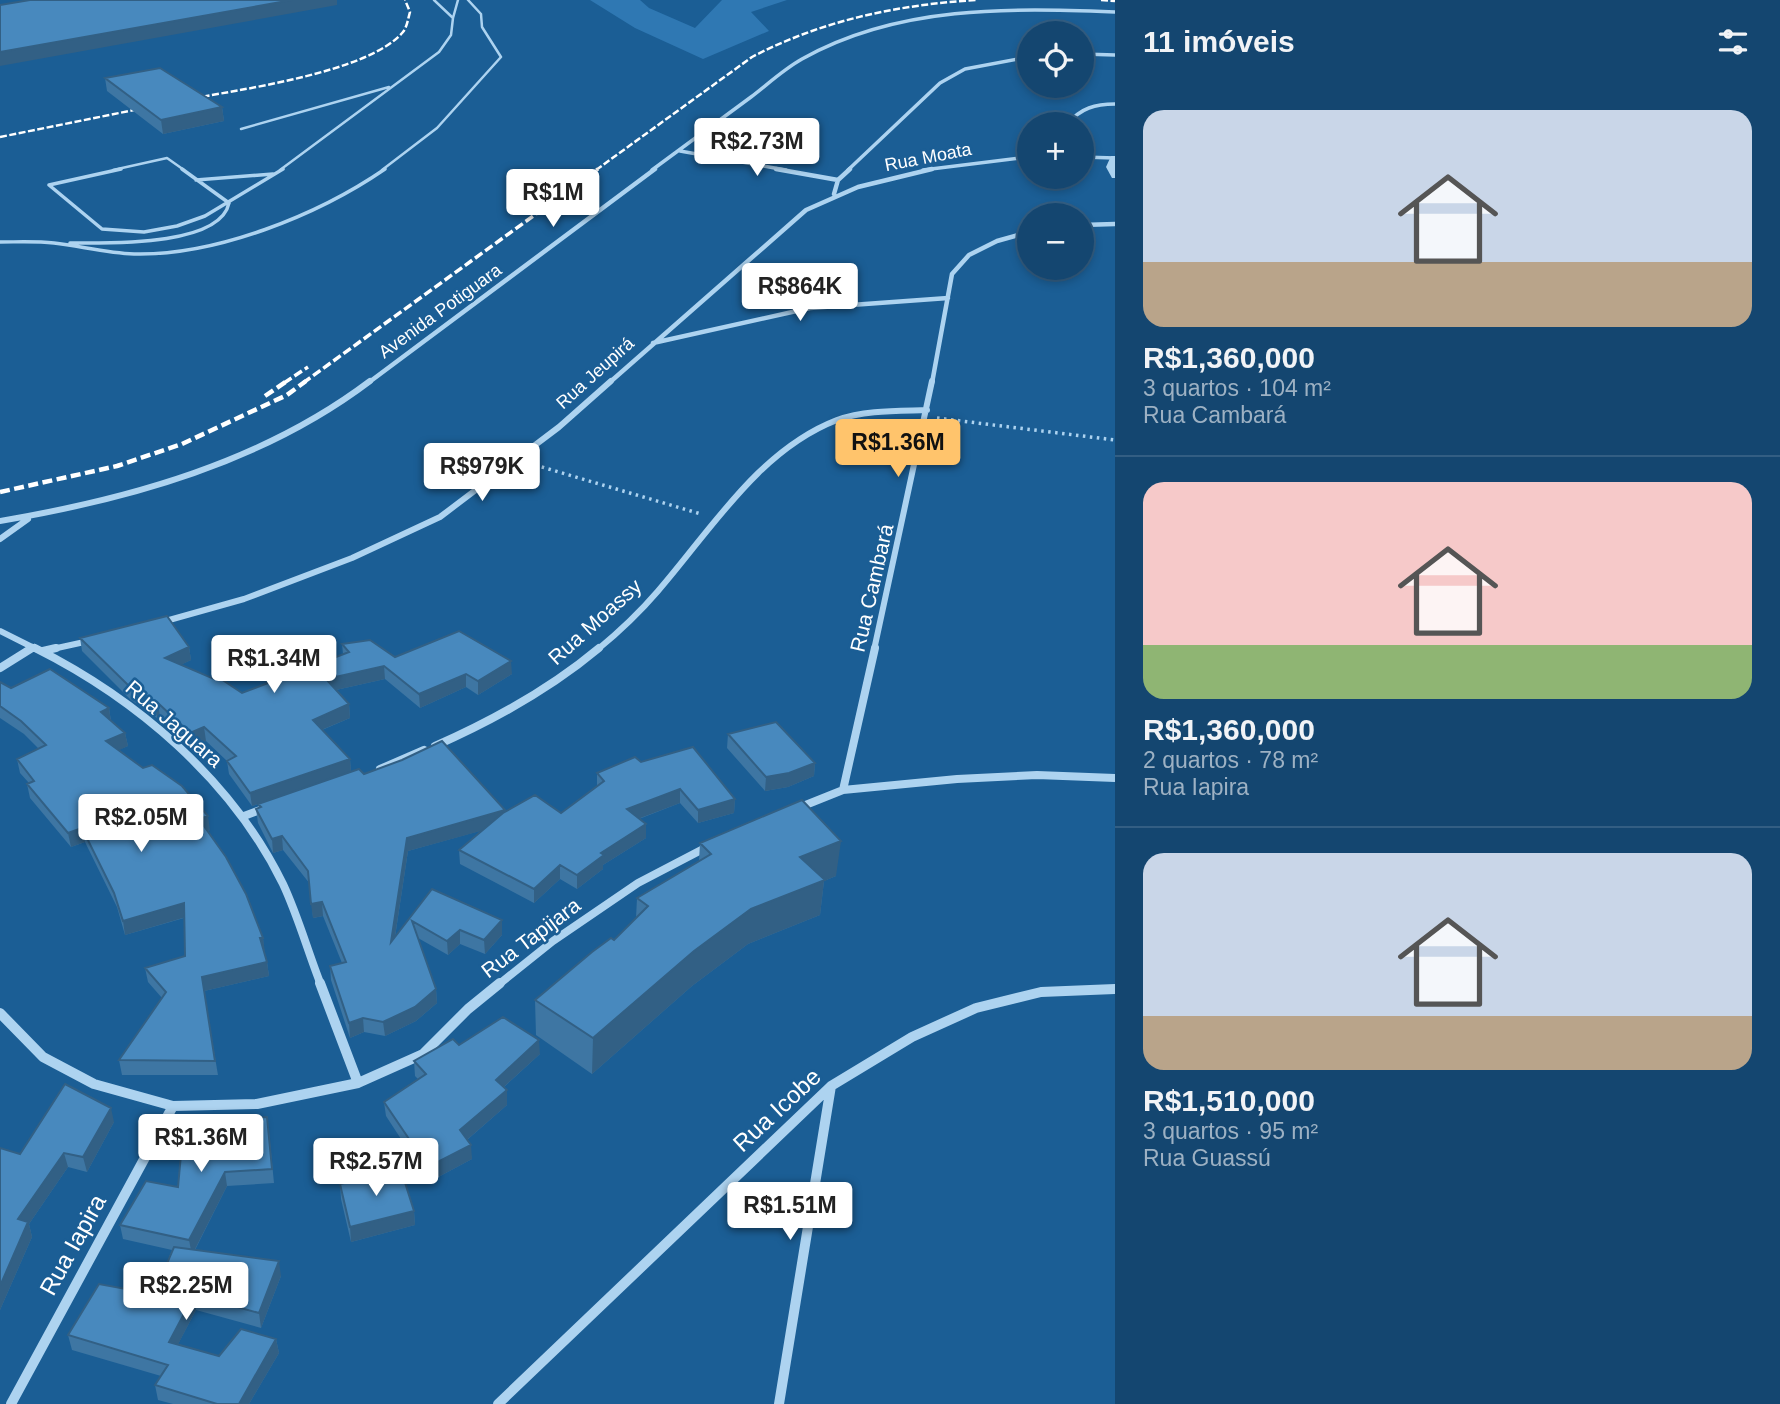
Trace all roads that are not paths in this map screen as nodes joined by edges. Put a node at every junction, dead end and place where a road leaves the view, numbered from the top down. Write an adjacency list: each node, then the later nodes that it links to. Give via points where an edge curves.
1 (434, 0): 5 (lane)
2 (458, 0): 5 (lane)
3 (468, 0): 27 (lane, via 481,14 482,27 501,57 438,128 354,190 293,219 211,244 148,254 107,253)
4 (1115, 12): 13 (street, Avenida Potiguara, via 994,11 942,15 860,31 800,60)
5 (453, 18): 9 (lane, via 451,35 439,52)
6 (1094, 54): 7 (street)
7 (1115, 55)
8 (1017, 59): 20 (street, via 965,69 940,82)
9 (394, 86): 12 (lane); 17 (lane)
10 (1115, 104): 11 (street)
11 (1079, 112)
12 (241, 129)
13 (680, 151): 20 (street); 31 (street, Avenida Potiguara, via 340,404 290,434 127,495)
14 (1094, 157): 15 (street)
15 (1115, 158): 18 (street, via 1110,167)
16 (1017, 159): 21 (street, Rua Moata, via 916,171)
17 (275, 173): 19 (lane); 22 (lane)
18 (1115, 176)
19 (196, 180): 22 (lane); 22 (lane, via 167,158 48,185 101,229 125,233 188,222)
20 (838, 180): 21 (street)
21 (834, 194): 29 (street, Rua Jeupirá, via 806,210)
22 (229, 203): 27 (lane, via 226,215 212,226 185,234 154,240)
23 (1115, 224): 24 (street)
24 (1094, 225)
25 (1017, 235): 28 (street, Rua Cambará, via 969,255 952,274)
26 (0, 242): 27 (lane)
27 (56, 243)
28 (948, 298): 29 (street, via 810,308); 30 (street, Rua Cambará)
29 (653, 343): 34 (street, Rua Jeupirá, via 559,427 440,517 352,558 244,599)
30 (927, 413): 40 (street, Rua Moassy, via 878,411 837,420 794,441 760,472 634,617 564,675 469,732); 42 (street, Rua Cambará)
31 (30, 517): 32 (street, Avenida Potiguara); 33 (street, Avenida Potiguara)
32 (0, 521)
33 (0, 539)
34 (156, 624)
35 (0, 631): 37 (street, Rua Jaguara)
36 (93, 640): 38 (street)
37 (34, 647): 38 (street, Rua Jaguara); 39 (street)
38 (43, 651): 45 (street, Rua Jaguara, via 101,685 157,727)
39 (0, 668)
40 (369, 773)
41 (1115, 778): 42 (street, via 1037,775)
42 (842, 790): 44 (street)
43 (269, 807): 45 (street)
44 (791, 810)
45 (244, 816): 49 (street, Rua Jaguara, via 279,877)
46 (717, 842): 49 (street, Rua Tapijara, via 638,883 553,941 468,1009 423,1054)
47 (1115, 989): 50 (street, Rua Icobe, via 1000,999 892,1049)
48 (0, 1013): 51 (street, Rua Tapijara, via 53,1062 94,1084)
49 (358, 1083): 51 (street, Rua Tapijara, via 257,1104)
50 (831, 1086): 53 (street, Rua Icobe); 54 (street)
51 (173, 1106): 52 (street, Rua Iapira)
52 (11, 1404)
53 (498, 1404)
54 (779, 1404)

